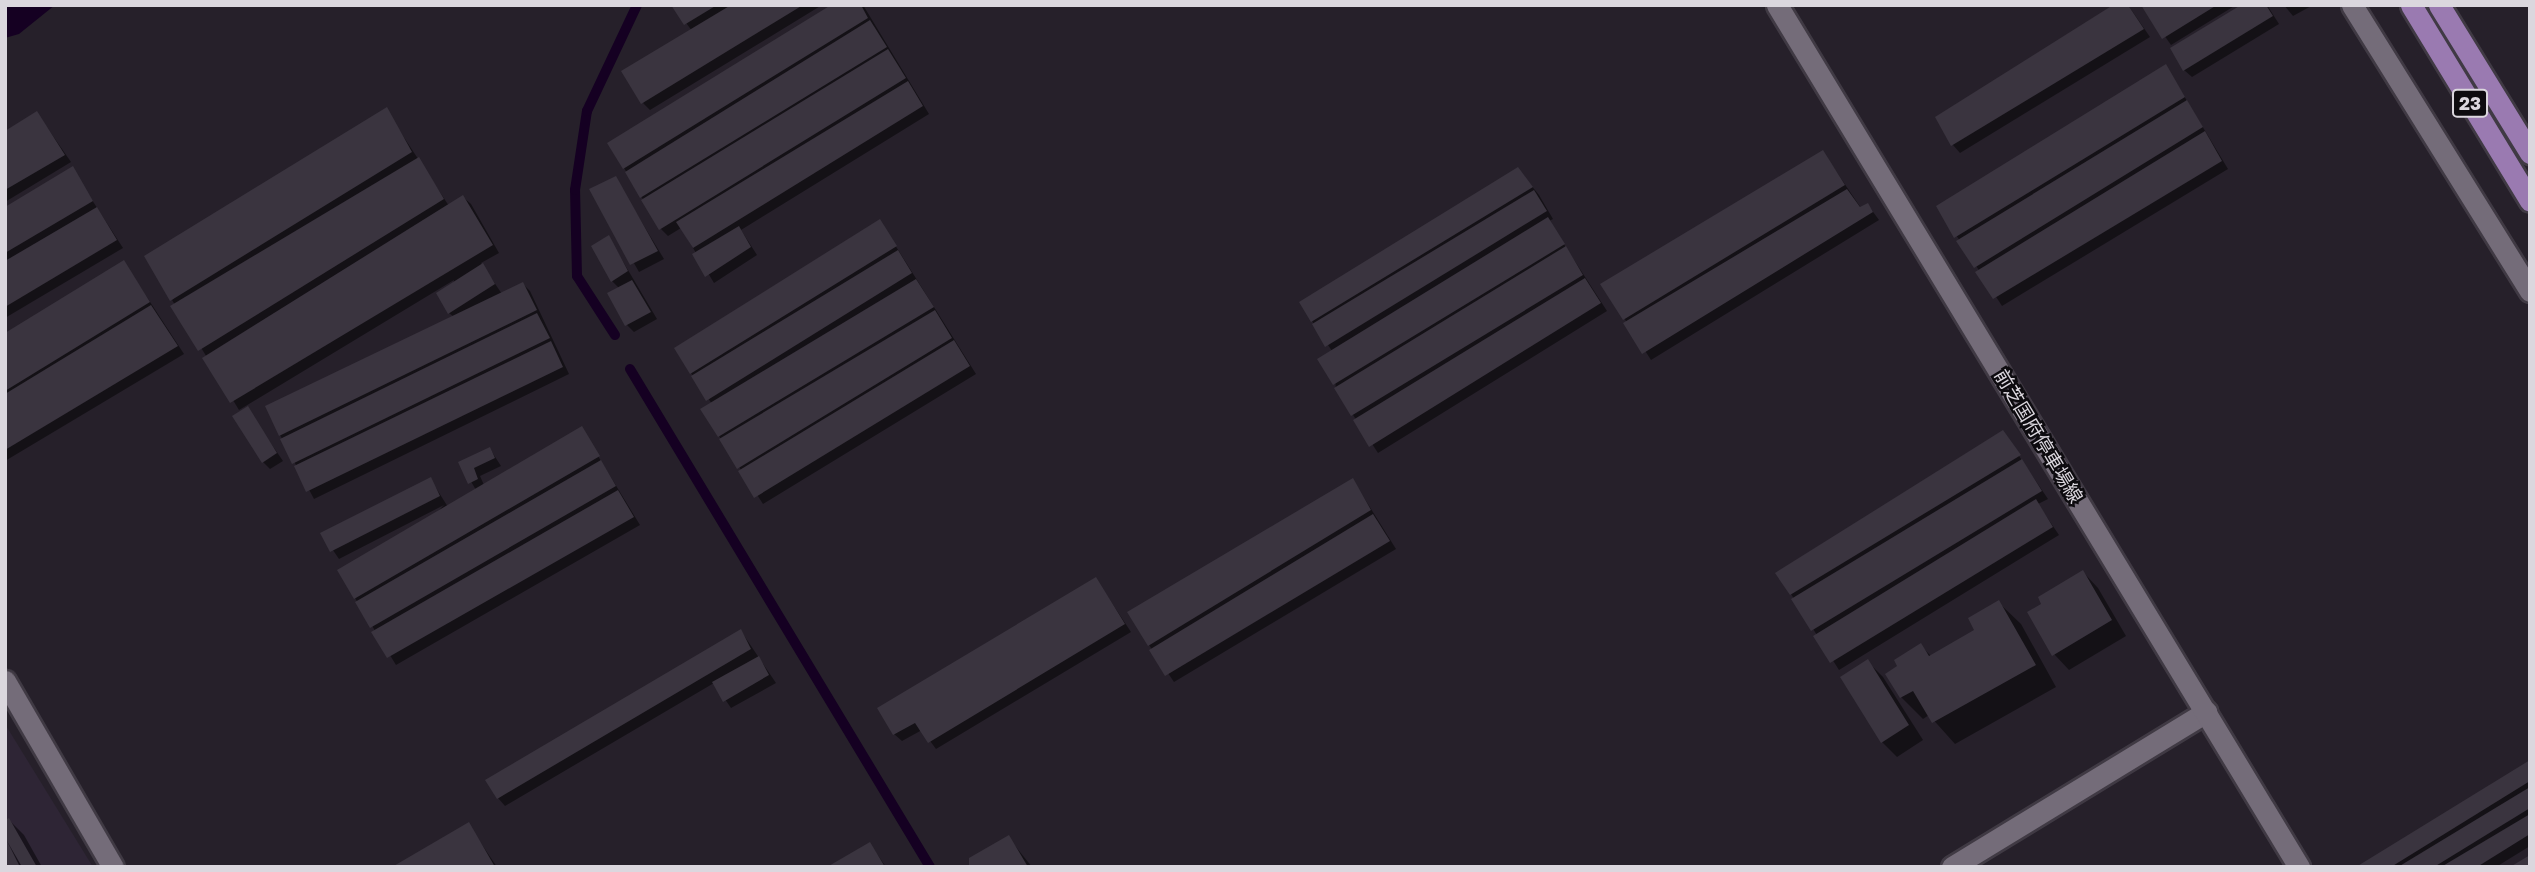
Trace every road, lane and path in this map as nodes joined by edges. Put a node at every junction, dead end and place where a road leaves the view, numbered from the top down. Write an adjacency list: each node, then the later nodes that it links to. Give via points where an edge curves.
1 (1777, 5): 9 (main road, 前芝国府停車場線)
2 (2352, 5): 7 (main road)
3 (2411, 5): 6 (highway, 23)
4 (2439, 5): 5 (highway, 23)
5 (2530, 153)
6 (2530, 201)
7 (2530, 290)
8 (5, 681): 10 (main road)
9 (2206, 712): 11 (main road); 12 (main road, 前芝国府停車場線)
10 (113, 867)
11 (1952, 867)
12 (2299, 867)

